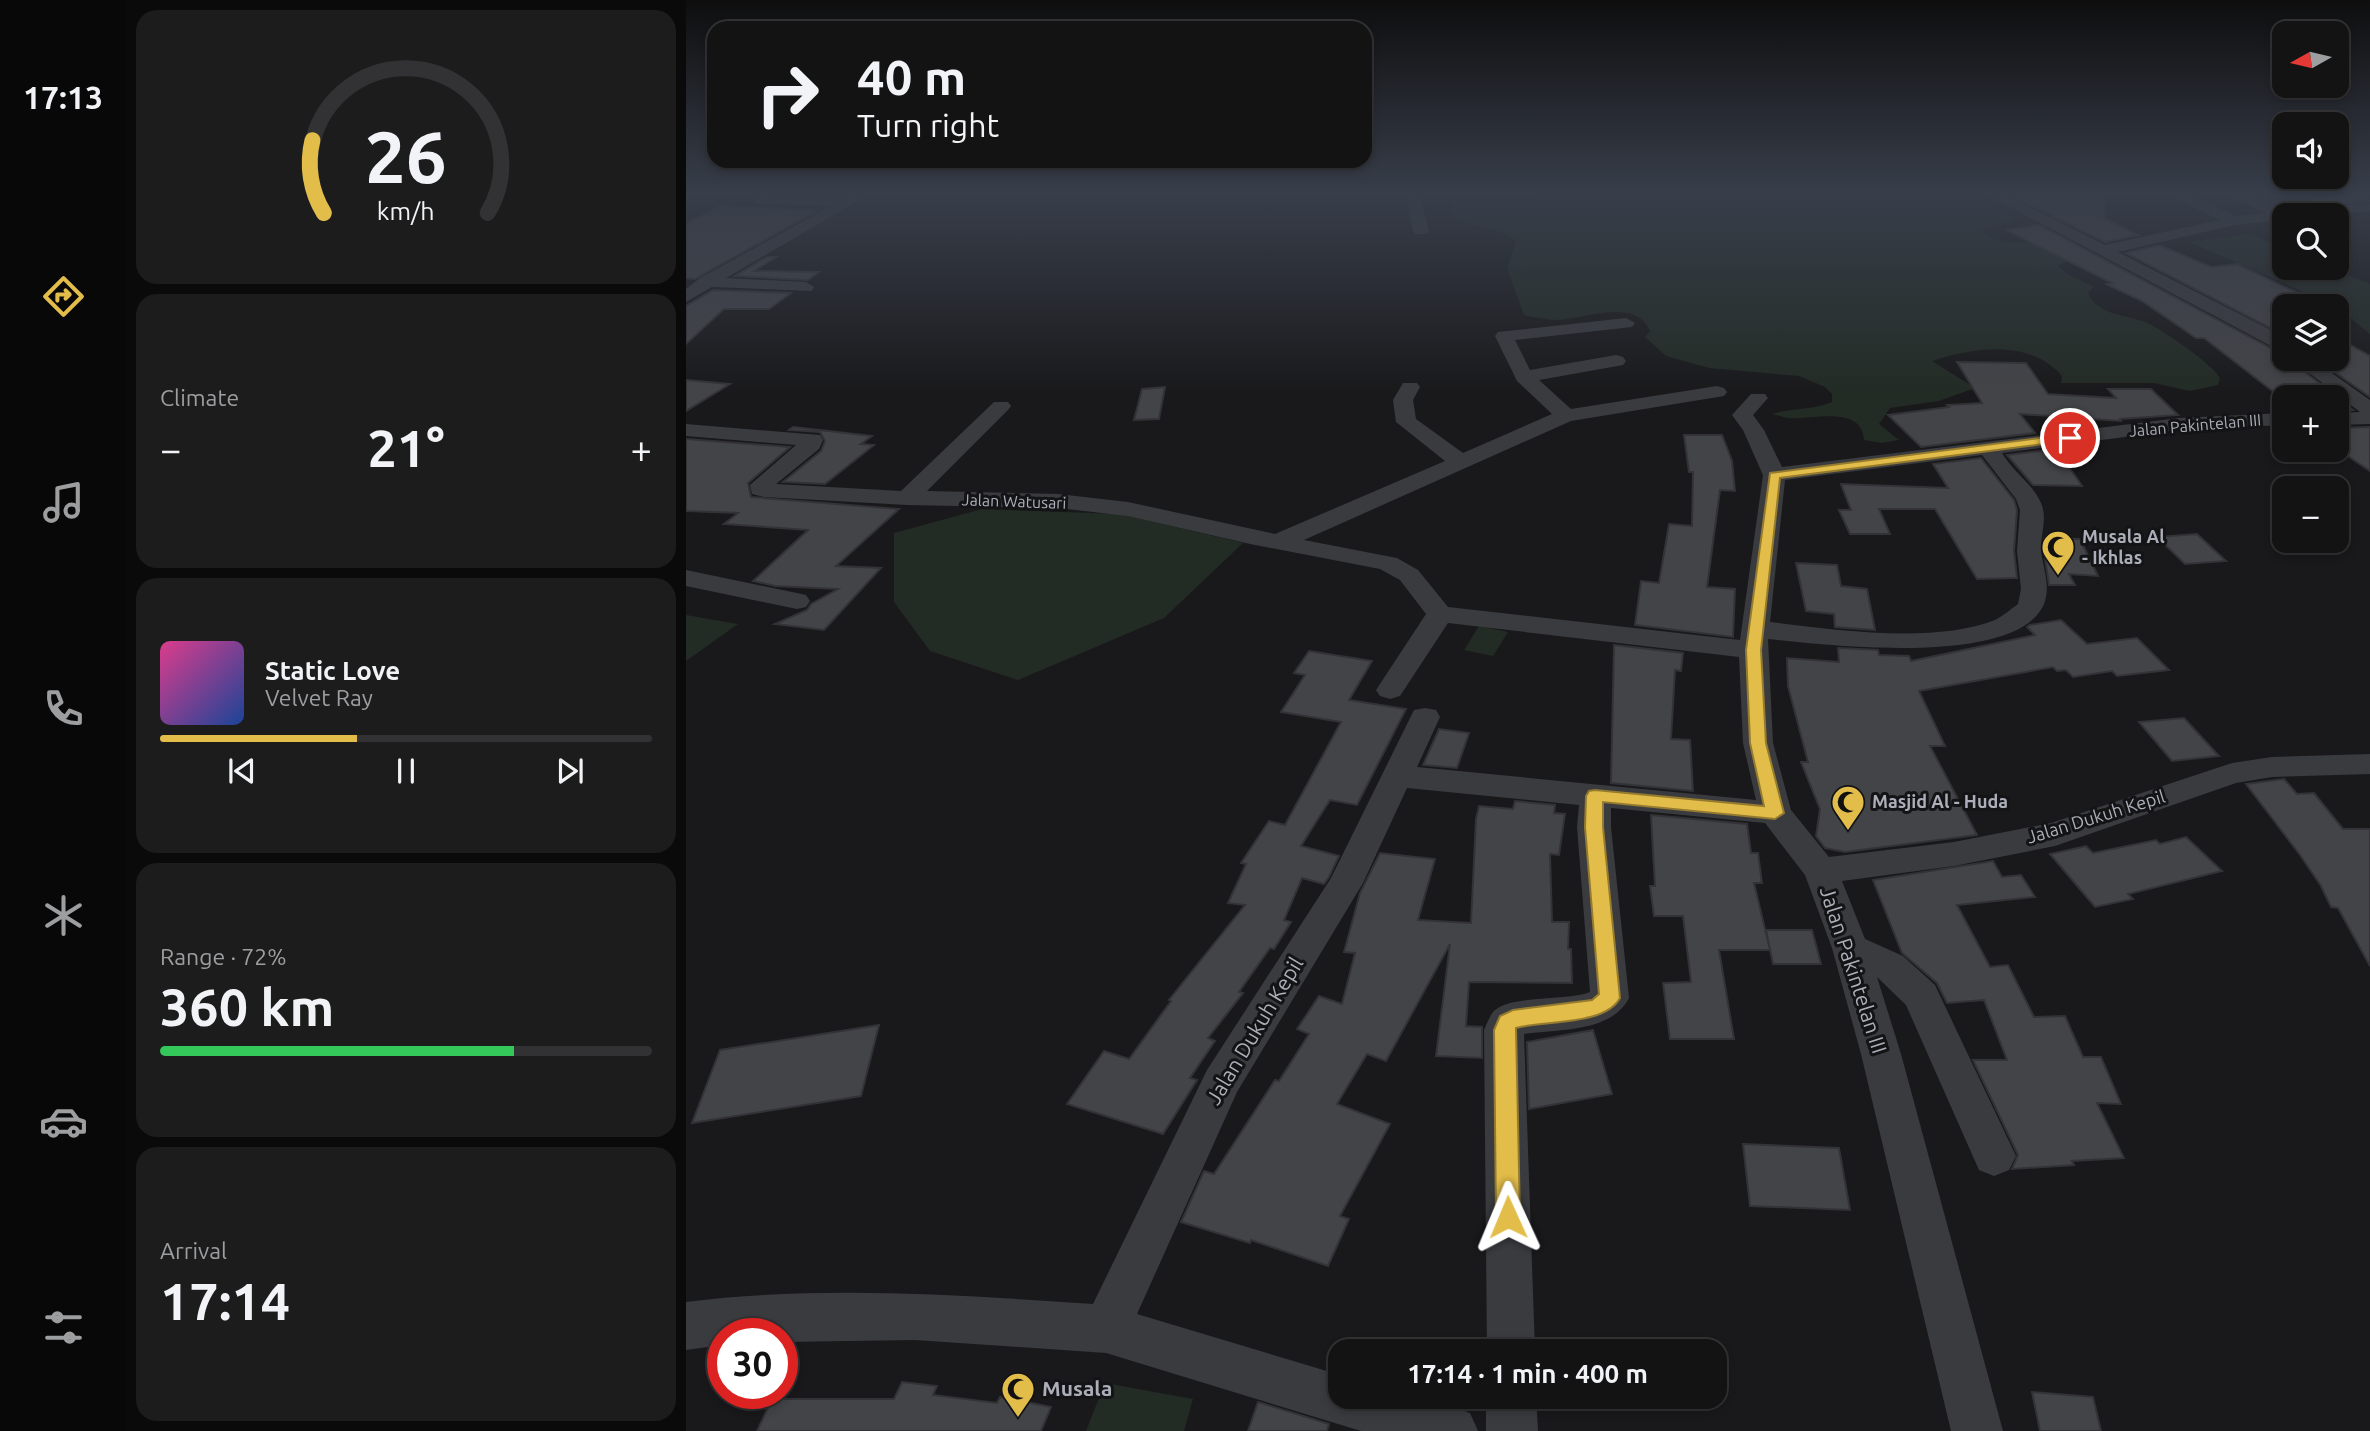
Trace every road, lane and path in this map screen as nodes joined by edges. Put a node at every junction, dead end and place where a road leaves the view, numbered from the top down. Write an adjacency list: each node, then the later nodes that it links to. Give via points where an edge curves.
1 (741, 262): 3 (street)
2 (2122, 262): 9 (street)
3 (733, 266): 4 (street); 5 (street)
4 (761, 267)
5 (698, 283): 6 (street); 7 (street)
6 (806, 287)
7 (686, 297)
8 (1626, 323): 12 (street, via 1504,337)
9 (2272, 339)
10 (1616, 361): 12 (street)
11 (2316, 371): 17 (street)
12 (1524, 377): 18 (street)
13 (1410, 387): 24 (street, via 1403,400 1406,422)
14 (1717, 392): 18 (street)
15 (1758, 398): 25 (street, via 1742,415)
16 (1001, 406): 26 (street)
17 (2370, 410)
18 (1566, 416): 24 (street)
19 (2370, 418): 20 (street)
20 (2349, 419)
21 (2272, 420): 23 (street, Jalan Pakintelan III, via 2179,424)
22 (686, 430): 26 (street, Jalan Watusari, via 812,440 760,489)
23 (1989, 448): 25 (street, Jalan Pakintelan III); 31 (street, via 2030,503 2033,591 2028,609 2010,623 1984,632 1925,640)
24 (1461, 462): 27 (street)
25 (1774, 475): 31 (street, Jalan Pakintelan III)
26 (907, 498): 27 (street, Jalan Watusari, via 1058,501 1128,509)
27 (1278, 542): 30 (street, Jalan Watusari, via 1400,569)
28 (686, 578): 29 (street)
29 (797, 601)
30 (1440, 614): 31 (street); 32 (street)
31 (1755, 639): 37 (street, Jalan Pakintelan III, via 1758,743)
32 (1390, 690)
33 (1425, 717): 35 (street, Jalan Dukuh Kepil)
34 (2370, 764): 38 (street, Jalan Dukuh Kepil, via 2272,766 2232,773 2054,834 1954,854)
35 (1397, 776): 36 (street); 42 (street, Jalan Dukuh Kepil, via 1346,883 1221,1082)
36 (1595, 796): 37 (street); 43 (street, via 1610,998 1597,1008 1513,1019 1504,1030)
37 (1775, 813): 38 (street, Jalan Pakintelan III)
38 (1821, 871): 39 (street, Jalan Pakintelan III)
39 (1850, 948): 40 (street, via 1904,974 1922,996); 47 (street, Jalan Pakintelan III)
40 (1994, 1156)
41 (686, 1326): 42 (street, via 742,1319 915,1316)
42 (1106, 1329): 45 (street)
43 (1511, 1339)
44 (1511, 1409): 46 (street)
45 (1452, 1431)
46 (1512, 1431)
47 (1977, 1431)

